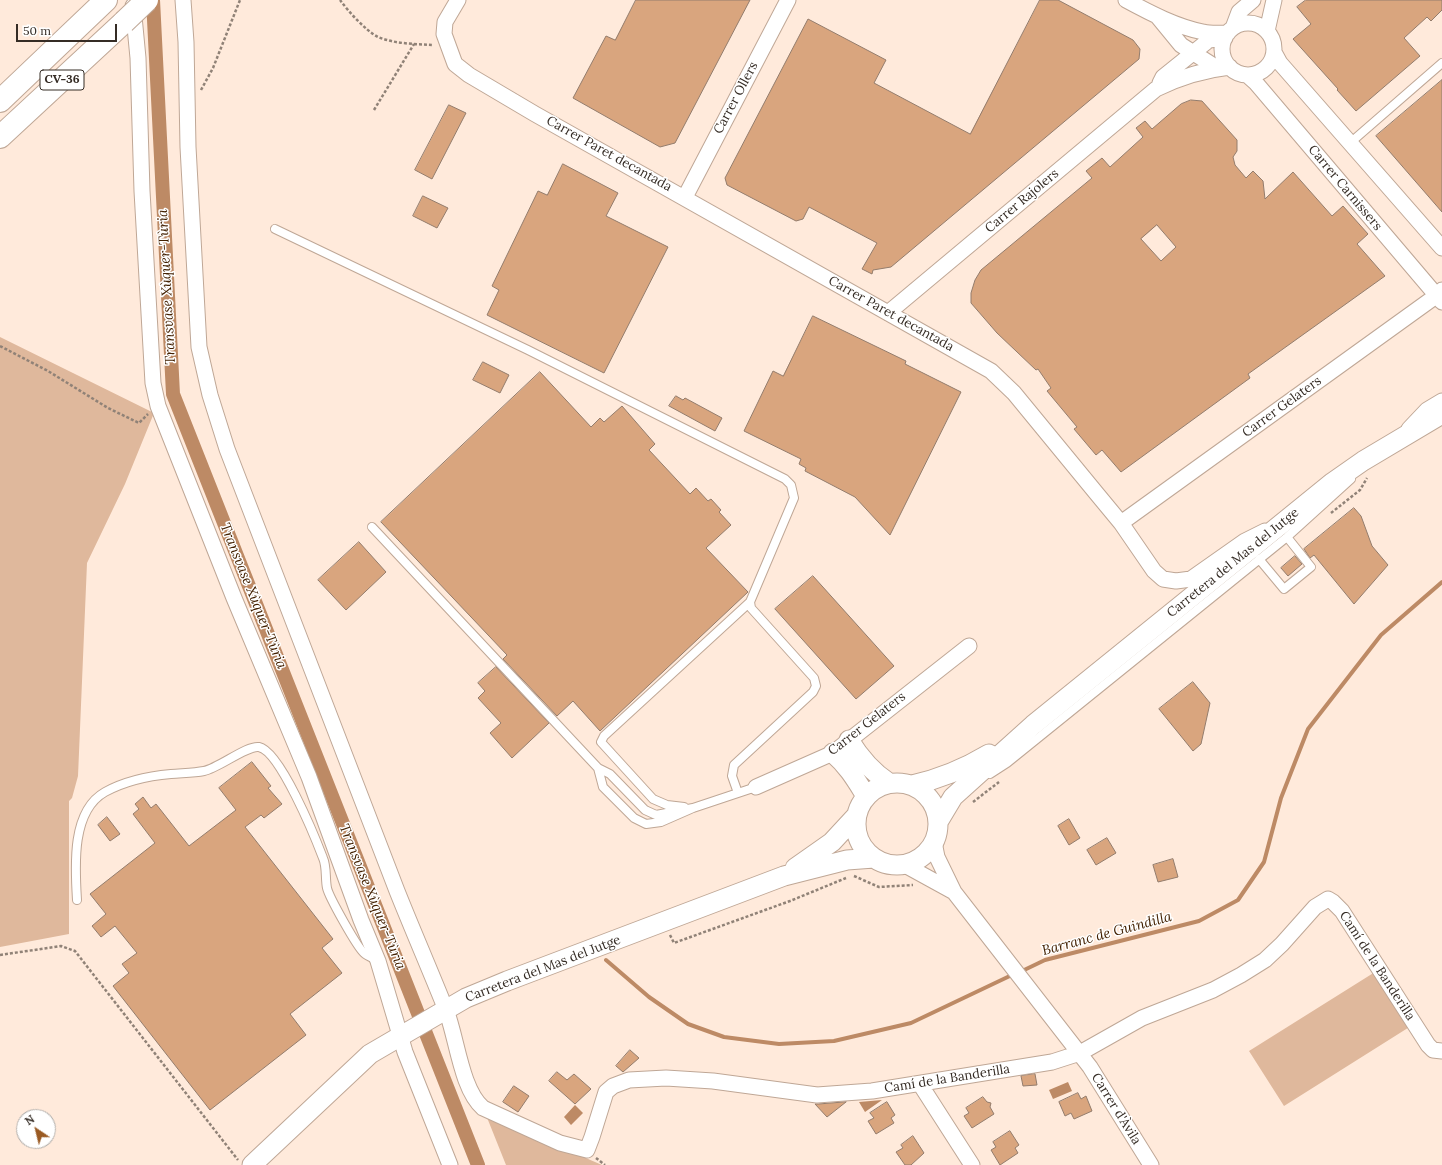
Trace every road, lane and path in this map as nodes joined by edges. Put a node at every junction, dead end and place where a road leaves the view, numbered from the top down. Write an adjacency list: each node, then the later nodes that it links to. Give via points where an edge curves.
1 (106, 0): 25 (highway, CV-36)
2 (133, 0): 37 (street, via 153,383)
3 (147, 0): 28 (highway, CV-36, bridge)
4 (183, 0): 26 (street)
5 (240, 0): 26 (path, via 213,68 201,89)
6 (340, 0): 16 (path, via 352,15 377,36)
7 (458, 0): 17 (street, Carrer Paret decantada, via 444,22)
8 (788, 0): 30 (street, Carrer Ollers)
9 (1126, 0): 12 (street)
10 (1253, 0): 14 (street, via 1239,12)
11 (1274, 0): 13 (street)
12 (1158, 17): 14 (street, via 1204,32); 15 (street, Carrer Carnissers)
13 (1267, 31): 14 (street, via 1247,23); 18 (street, via 1272,37)
14 (1229, 33): 19 (street, Carrer Rajolers, via 1209,40); 21 (street, via 1223,53)
15 (1172, 35): 19 (street, Carrer Carnissers); 22 (street)
16 (414, 44): 17 (path); 27 (path)
17 (447, 46): 30 (street, Carrer Paret decantada, via 455,64 469,75)
18 (1274, 52): 23 (street, via 1265,69); 29 (street, via 1280,63)
19 (1192, 53): 21 (street, Carrer Carnissers); 22 (street, Carrer Rajolers)
20 (1442, 63): 29 (lane)
21 (1223, 68): 23 (street, Carrer Carnissers); 24 (street, Carrer Rajolers, via 1199,71)
22 (1171, 71): 24 (street, Carrer Rajolers, via 1163,77)
23 (1247, 75): 33 (street, Carrer Carnissers)
24 (1156, 89): 34 (street, Carrer Rajolers)
25 (0, 101)
26 (187, 105): 67 (street, via 199,347 210,395 230,456)
27 (374, 110)
28 (0, 137)
29 (1350, 143): 32 (street)
30 (685, 197): 34 (street, Carrer Paret decantada)
31 (275, 229): 44 (lane, via 528,350 785,479 791,485 794,498)
32 (1442, 248)
33 (1440, 296): 40 (street, Carrer Gelaters)
34 (888, 312): 40 (street, Carrer Paret decantada, via 991,371 1014,393)
35 (0, 346): 37 (path, via 138,423)
36 (1442, 401): 39 (street, via 1427,410)
37 (158, 406): 66 (street, via 309,777)
38 (1442, 414): 39 (street, Carretera del Mas del Jutge)
39 (1399, 439): 42 (street, Carretera del Mas del Jutge, via 1333,482)
40 (1121, 523): 42 (street, Carrer Paret decantada, via 1154,570 1163,579 1176,581 1191,579 1245,540)
41 (372, 527): 49 (lane)
42 (1284, 530): 43 (lane); 43 (lane, via 1311,567 1284,589); 46 (street, Carretera del Mas del Jutge)
43 (1259, 559): 50 (lane, via 1007,763 986,778)
44 (750, 602): 54 (lane, via 751,608 814,678 816,686 813,692 734,765 732,776); 56 (lane, via 604,736 601,742 652,799 667,805)
45 (969, 646): 47 (street, Carrer Gelaters)
46 (1033, 725): 50 (street, Carretera del Mas del Jutge); 52 (street, Carretera del Mas del Jutge, via 963,769 938,779)
47 (849, 740): 48 (street, Carrer Gelaters); 51 (street, via 860,758 877,775)
48 (833, 754): 53 (street, Carrer Gelaters); 55 (street, via 854,775)
49 (598, 768): 56 (lane, via 610,774 644,810 656,815); 56 (lane, via 603,786 634,818 646,824 661,822)
50 (971, 781): 58 (street, Carretera del Mas del Jutge, via 953,797)
51 (890, 783): 52 (street); 55 (street)
52 (912, 785): 58 (street, via 931,800)
53 (756, 787): 54 (lane)
54 (738, 793): 56 (lane)
55 (866, 796): 57 (street)
56 (693, 808)
57 (857, 815): 60 (street, via 857,835 864,848); 62 (street, Carretera del Mas del Jutge, via 832,842)
58 (938, 822): 59 (street)
59 (934, 842): 61 (street, via 925,854); 63 (street, via 937,857)
60 (874, 858): 61 (street, via 888,864); 62 (street, Carretera del Mas del Jutge, via 847,860)
61 (903, 864): 63 (street)
62 (784, 876): 67 (street, Carretera del Mas del Jutge, via 507,981 466,998)
63 (954, 892): 70 (street, Carrer d'Àvila)
64 (77, 900): 66 (lane, via 78,831 86,811 99,796 122,783 168,774 204,771 252,748 260,747 268,752 288,780 324,860 327,888 335,906 364,954)
65 (0, 955): 72 (path, via 61,946 75,951)
66 (378, 961): 68 (street)
67 (442, 1012): 68 (street, Carretera del Mas del Jutge); 71 (street, Camí de la Banderilla, via 453,1030 466,1081 478,1103 491,1112 560,1143 587,1150 606,1092 625,1081 666,1078 713,1081 817,1094 872,1092)
68 (405, 1032): 73 (street, Carretera del Mas del Jutge, via 370,1054); 74 (street, via 405,1052)
69 (1442, 1050): 70 (street, Camí de la Banderilla, via 1434,1050 1428,1045 1342,911 1328,899 1315,907 1265,960 1241,975 1213,990 1142,1018)
70 (1080, 1053): 71 (street, Camí de la Banderilla, via 1052,1062); 76 (street, Carrer d'Àvila)
71 (920, 1084): 75 (street)
72 (241, 1165)
73 (252, 1165)
74 (450, 1165)
75 (972, 1165)
76 (1151, 1165)

